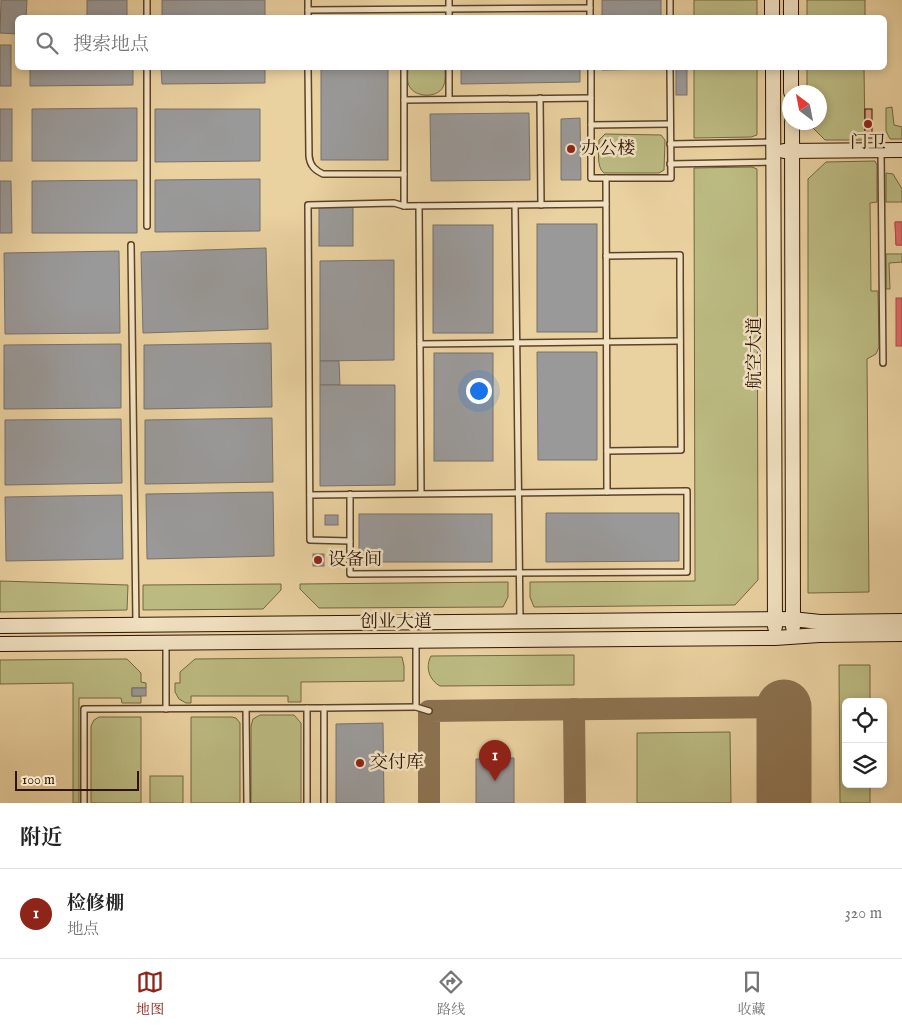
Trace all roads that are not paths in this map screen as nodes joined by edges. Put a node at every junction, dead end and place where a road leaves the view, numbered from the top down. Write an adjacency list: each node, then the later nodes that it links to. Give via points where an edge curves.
1 (147, 0): 12 (lane)
2 (308, 0): 10 (lane)
3 (449, 0): 9 (lane)
4 (590, 0): 8 (lane)
5 (670, 0): 17 (lane)
6 (772, 0): 18 (main road)
7 (791, 0): 19 (main road)
8 (590, 8): 9 (lane); 16 (lane)
9 (449, 9): 11 (lane); 15 (lane)
10 (308, 10): 11 (lane); 13 (lane)
11 (403, 10): 14 (lane)
12 (147, 15)
13 (308, 15)
14 (403, 15)
15 (449, 15)
16 (590, 15)
17 (670, 15)
18 (772, 15)
19 (791, 15)
20 (147, 70): 49 (lane)
21 (308, 70): 42 (lane, via 308,156 312,166 323,174)
22 (404, 70): 32 (lane)
23 (449, 70): 31 (lane)
24 (591, 70): 30 (lane)
25 (670, 70): 33 (lane)
26 (773, 70): 40 (main road, 航空大道)
27 (791, 70): 28 (main road)
28 (791, 85)
29 (540, 98): 30 (lane); 31 (lane); 46 (lane)
30 (591, 98): 34 (lane)
31 (450, 99): 32 (lane)
32 (404, 100): 42 (lane)
33 (670, 124): 34 (lane); 36 (lane)
34 (591, 125): 43 (lane, via 591,178)
35 (792, 130): 39 (main road, 航空大道)
36 (670, 144): 40 (lane); 41 (lane)
37 (881, 150): 38 (main road); 39 (main road); 56 (lane)
38 (902, 150)
39 (792, 151): 40 (main road); 66 (main road, 航空大道)
40 (773, 152): 41 (lane); 65 (main road, 航空大道)
41 (670, 164): 43 (lane, via 670,178)
42 (404, 174): 47 (lane)
43 (606, 178): 44 (lane)
44 (606, 204): 46 (lane); 51 (lane)
45 (515, 205): 46 (lane); 48 (lane); 54 (lane)
46 (540, 205)
47 (404, 206): 48 (lane); 61 (lane, via 394,203 308,205)
48 (419, 206): 55 (lane)
49 (147, 226)
50 (131, 245): 69 (lane)
51 (606, 256): 52 (lane); 53 (lane, via 680,256)
52 (607, 342): 53 (lane); 54 (lane); 57 (lane)
53 (680, 342): 57 (lane, via 681,450)
54 (517, 343): 55 (lane); 58 (lane)
55 (420, 344): 60 (lane)
56 (883, 363)
57 (607, 451): 59 (lane)
58 (518, 492): 59 (lane); 60 (lane); 64 (lane)
59 (607, 492): 64 (lane, via 687,491 687,572)
60 (421, 493): 62 (lane)
61 (310, 494): 62 (lane); 63 (lane, via 310,540)
62 (350, 494): 63 (lane)
63 (350, 541): 64 (lane, via 350,574)
64 (519, 573): 68 (lane)
65 (775, 619): 66 (main road, 创业大道); 68 (main road, 创业大道); 73 (main road, 航空大道)
66 (792, 619): 67 (main road, 创业大道); 72 (main road, 航空大道)
67 (902, 621)
68 (520, 622): 69 (main road, 创业大道)
69 (136, 625): 70 (main road, 创业大道)
70 (0, 626)
71 (902, 634): 72 (main road, 创业大道)
72 (793, 637): 73 (main road, 创业大道)
73 (775, 638): 74 (main road, 创业大道)
74 (416, 641): 75 (main road, 创业大道); 77 (lane)
75 (166, 643): 76 (main road, 创业大道); 80 (lane)
76 (0, 644)
77 (416, 707): 79 (lane); 82 (lane)
78 (307, 708): 79 (lane); 81 (lane); 85 (lane)
79 (324, 708): 86 (lane)
80 (166, 709): 81 (lane); 83 (lane, via 84,710)
81 (246, 709): 84 (lane)
82 (429, 711)
83 (84, 803)
84 (246, 803)
85 (307, 803)
86 (324, 803)

